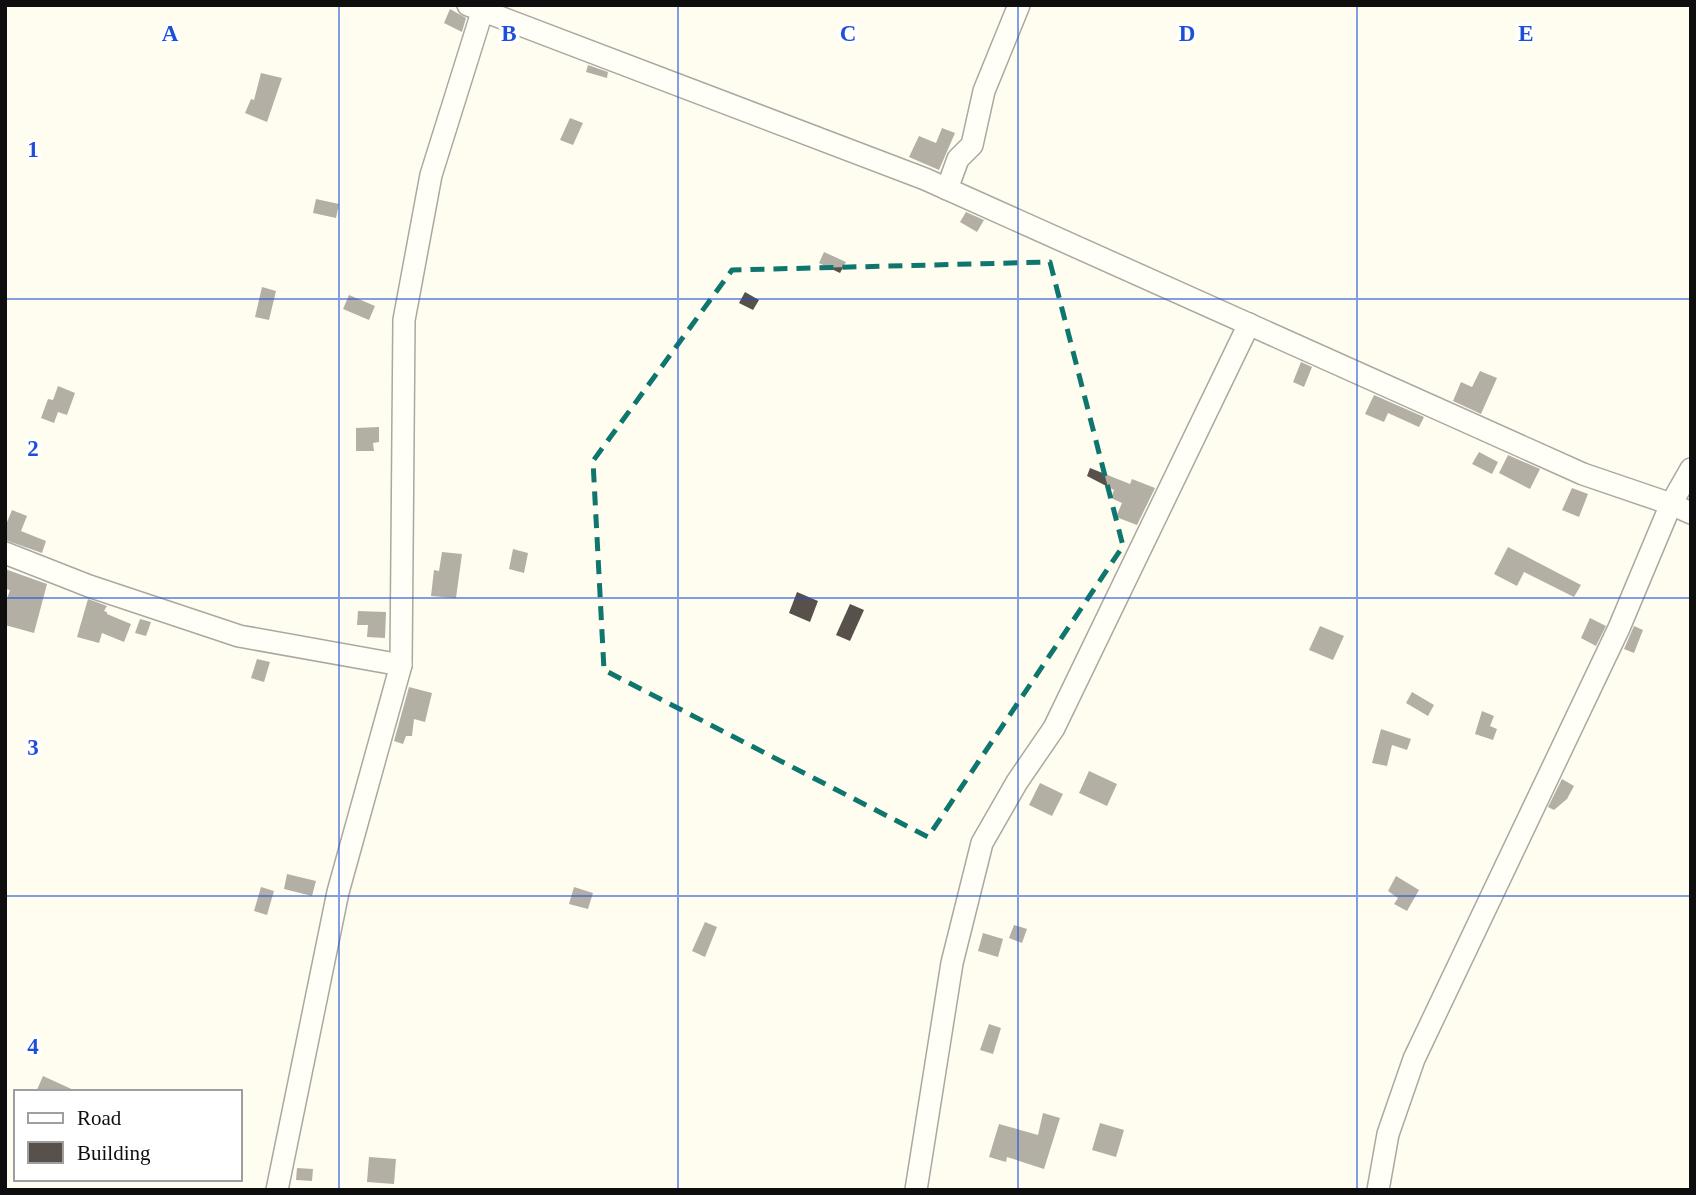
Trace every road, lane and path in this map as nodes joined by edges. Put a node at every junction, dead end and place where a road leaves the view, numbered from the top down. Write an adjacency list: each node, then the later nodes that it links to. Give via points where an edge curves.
1 (1019, 5): 3 (street, via 984,91 972,145 958,159)
2 (475, 7): 3 (street); 9 (street, via 431,175 404,320)
3 (947, 189): 4 (street)
4 (1249, 324): 6 (street, via 1583,474); 11 (street, via 1054,728 982,843 952,963)
5 (1691, 469): 6 (street)
6 (1671, 503): 7 (street); 12 (street, via 1619,628 1414,1059 1388,1135)
7 (1691, 513)
8 (5, 553): 9 (street, via 239,636)
9 (401, 665): 10 (street, via 338,892)
10 (276, 1190)
11 (916, 1190)
12 (1378, 1190)

